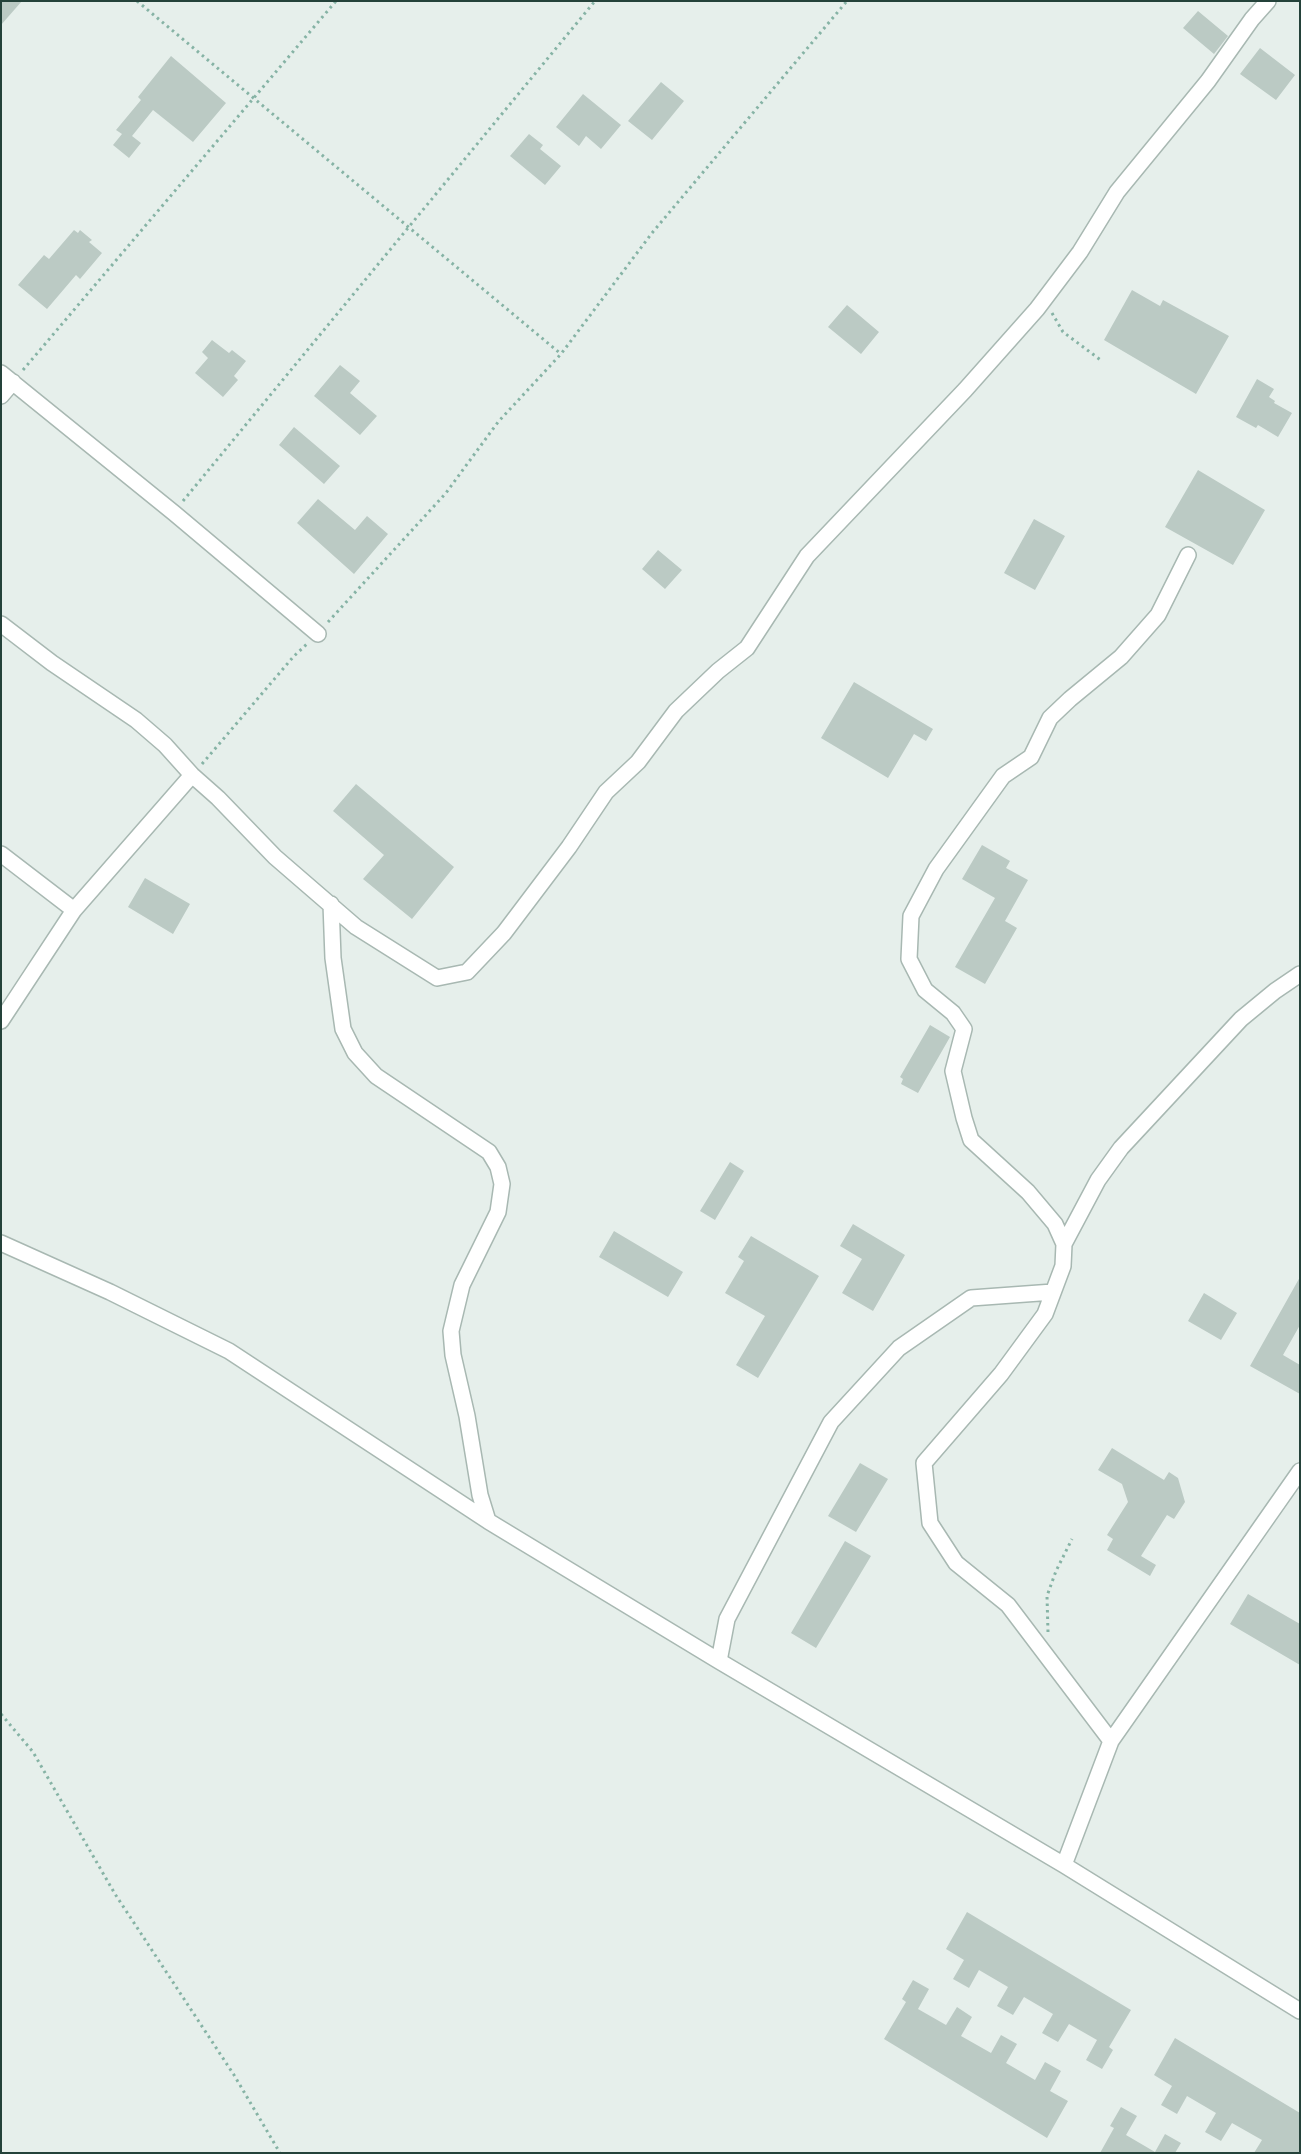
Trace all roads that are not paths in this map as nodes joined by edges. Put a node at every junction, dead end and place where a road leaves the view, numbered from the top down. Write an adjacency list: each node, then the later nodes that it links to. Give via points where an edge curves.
1 (1268, 1): 9 (street, via 1208,81 1117,192 1080,252 1045,299 965,390 807,556 747,648 676,710 638,762 606,792 504,934 467,972 437,978 356,927)
2 (7, 377): 3 (street); 6 (street)
3 (1, 396)
4 (1188, 555): 14 (street, via 1158,615 1121,657 1050,718 1031,757 1004,776 936,869 911,916 909,958 925,990 953,1013 964,1029 953,1071 971,1140 1028,1192 1056,1224)
5 (1, 624): 7 (street, via 136,720)
6 (318, 634)
7 (192, 775): 9 (street, via 275,857); 10 (street)
8 (1, 854): 10 (street)
9 (331, 904): 17 (street, via 333,958 343,1029 355,1053 376,1076 488,1152 498,1167 502,1184 498,1212 462,1285 451,1331 452,1355)
10 (74, 910): 12 (street)
11 (1300, 974): 14 (street, via 1241,1019 1122,1148 1098,1180)
12 (1, 1021)
13 (1, 1243): 17 (street, via 229,1351)
14 (1064, 1244): 15 (street, via 1063,1266)
15 (1054, 1292): 18 (street, via 971,1298 899,1348 831,1422 727,1619); 19 (street, via 1046,1314 1001,1374 924,1464 930,1522 956,1563 1008,1605)
16 (1300, 1471): 19 (street)
17 (488, 1521): 18 (street)
18 (719, 1661): 20 (street)
19 (1111, 1741): 20 (street)
20 (1064, 1865): 21 (street)
21 (1300, 2011)

